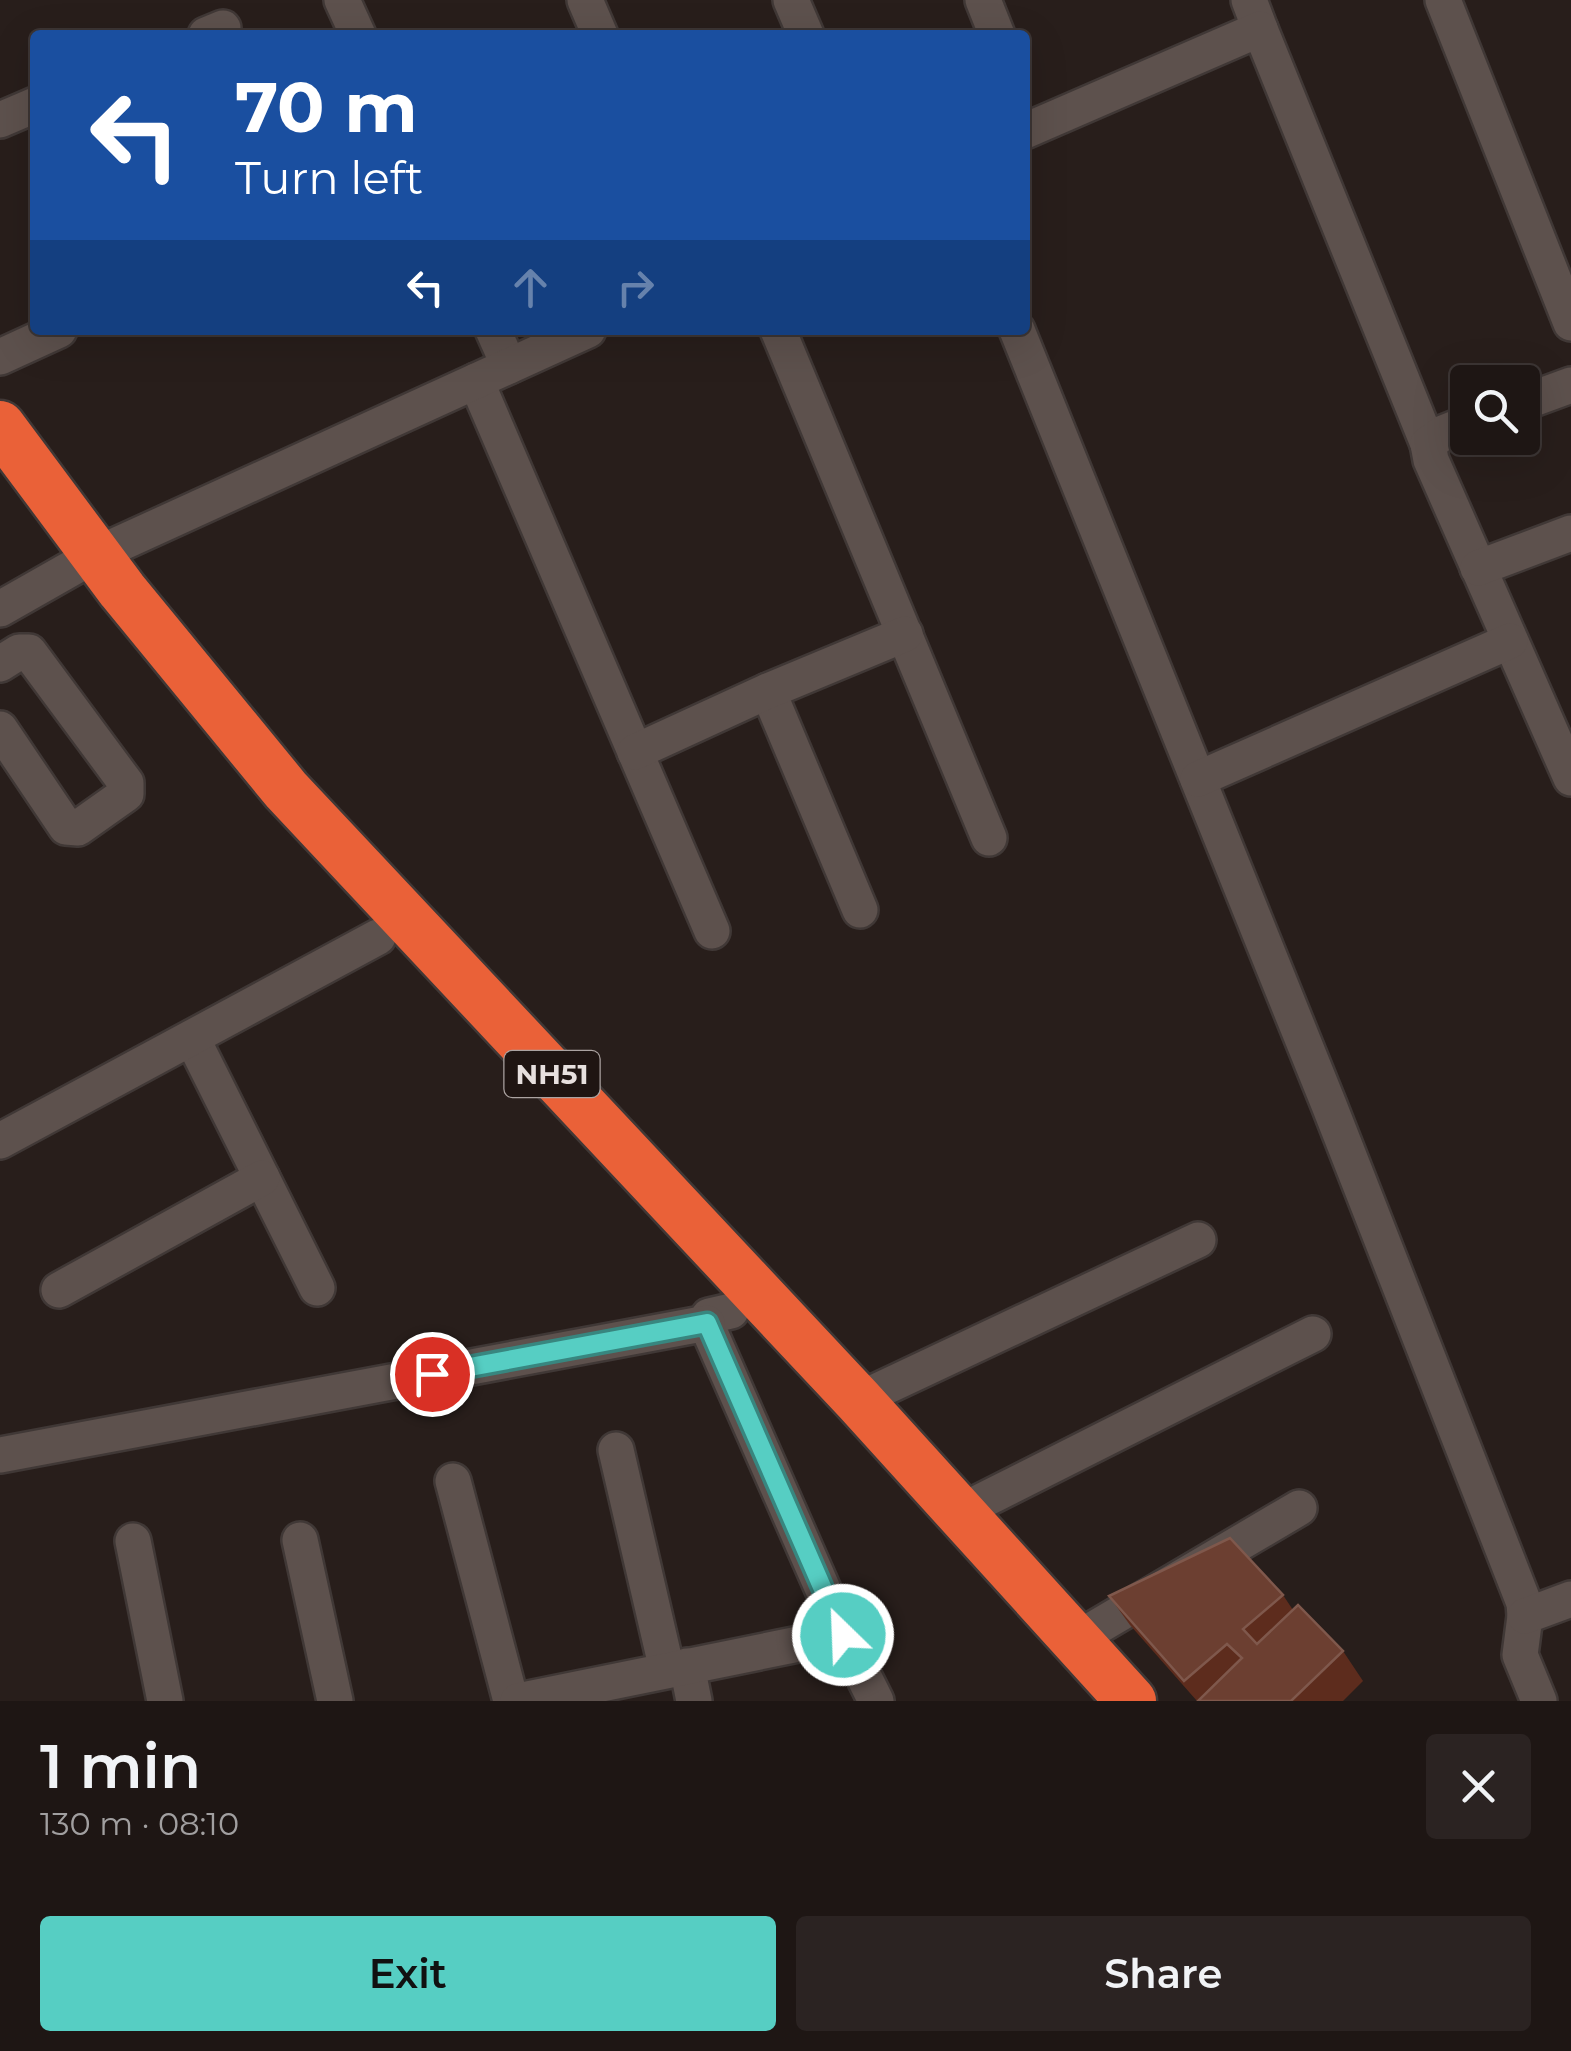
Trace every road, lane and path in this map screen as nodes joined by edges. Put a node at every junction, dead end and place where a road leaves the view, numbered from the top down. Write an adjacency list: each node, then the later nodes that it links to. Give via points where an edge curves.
1 (342, 0): 7 (street)
2 (585, 0): 8 (street)
3 (791, 0): 9 (street)
4 (983, 0): 10 (street)
5 (1443, 0): 14 (street)
6 (1255, 14): 13 (street); 27 (street)
7 (356, 30)
8 (598, 30)
9 (804, 30)
10 (995, 30)
11 (30, 108): 12 (street)
12 (0, 120)
13 (1030, 120)
14 (1571, 324)
15 (48, 335): 20 (street)
16 (494, 335): 21 (street)
17 (577, 335): 21 (street)
18 (780, 335): 33 (street)
19 (1020, 335): 40 (street)
20 (0, 357)
21 (509, 366): 22 (street)
22 (476, 381): 30 (street); 38 (street)
23 (1571, 385): 24 (street)
24 (1540, 396)
25 (0, 426): 30 (highway, NH51)
26 (1450, 430): 27 (street)
27 (1428, 444): 31 (street)
28 (0, 470): 30 (highway, NH51)
29 (1571, 533): 31 (street)
30 (84, 562): 32 (street); 44 (highway, NH51, via 240,784); 53 (highway, NH51, via 122,590 286,790)
31 (1478, 568): 34 (street)
32 (0, 609)
33 (905, 634): 36 (street); 41 (street)
34 (1510, 641): 39 (street); 40 (street)
35 (0, 664): 37 (street, via 30,652 126,783 126,794 78,828 66,827)
36 (768, 691): 38 (street); 42 (street)
37 (0, 729)
38 (636, 752): 43 (street)
39 (1571, 778)
40 (1198, 780): 62 (street)
41 (989, 838)
42 (860, 910)
43 (712, 930)
44 (378, 937): 45 (street); 51 (highway, NH51)
45 (192, 1038): 46 (street); 47 (street)
46 (0, 1140)
47 (262, 1178): 49 (street); 50 (street)
48 (1198, 1240): 53 (street)
49 (317, 1288)
50 (59, 1290)
51 (719, 1317): 55 (street); 63 (street); 71 (highway, NH51)
52 (1313, 1334): 58 (street)
53 (858, 1400): 58 (highway, NH51)
54 (616, 1450): 65 (street)
55 (0, 1455)
56 (453, 1480): 69 (street)
57 (1299, 1508): 64 (street)
58 (960, 1512): 64 (highway, NH51)
59 (300, 1540): 68 (street)
60 (133, 1541): 67 (street)
61 (1571, 1599): 62 (street)
62 (1525, 1616): 66 (street, via 1520,1656)
63 (843, 1635): 65 (street); 70 (street)
64 (1075, 1640): 72 (highway, NH51)
65 (683, 1679): 69 (street)
66 (1532, 1699)
67 (165, 1701)
68 (335, 1701)
69 (515, 1701)
70 (876, 1701)
71 (1098, 1701)
72 (1130, 1701)

